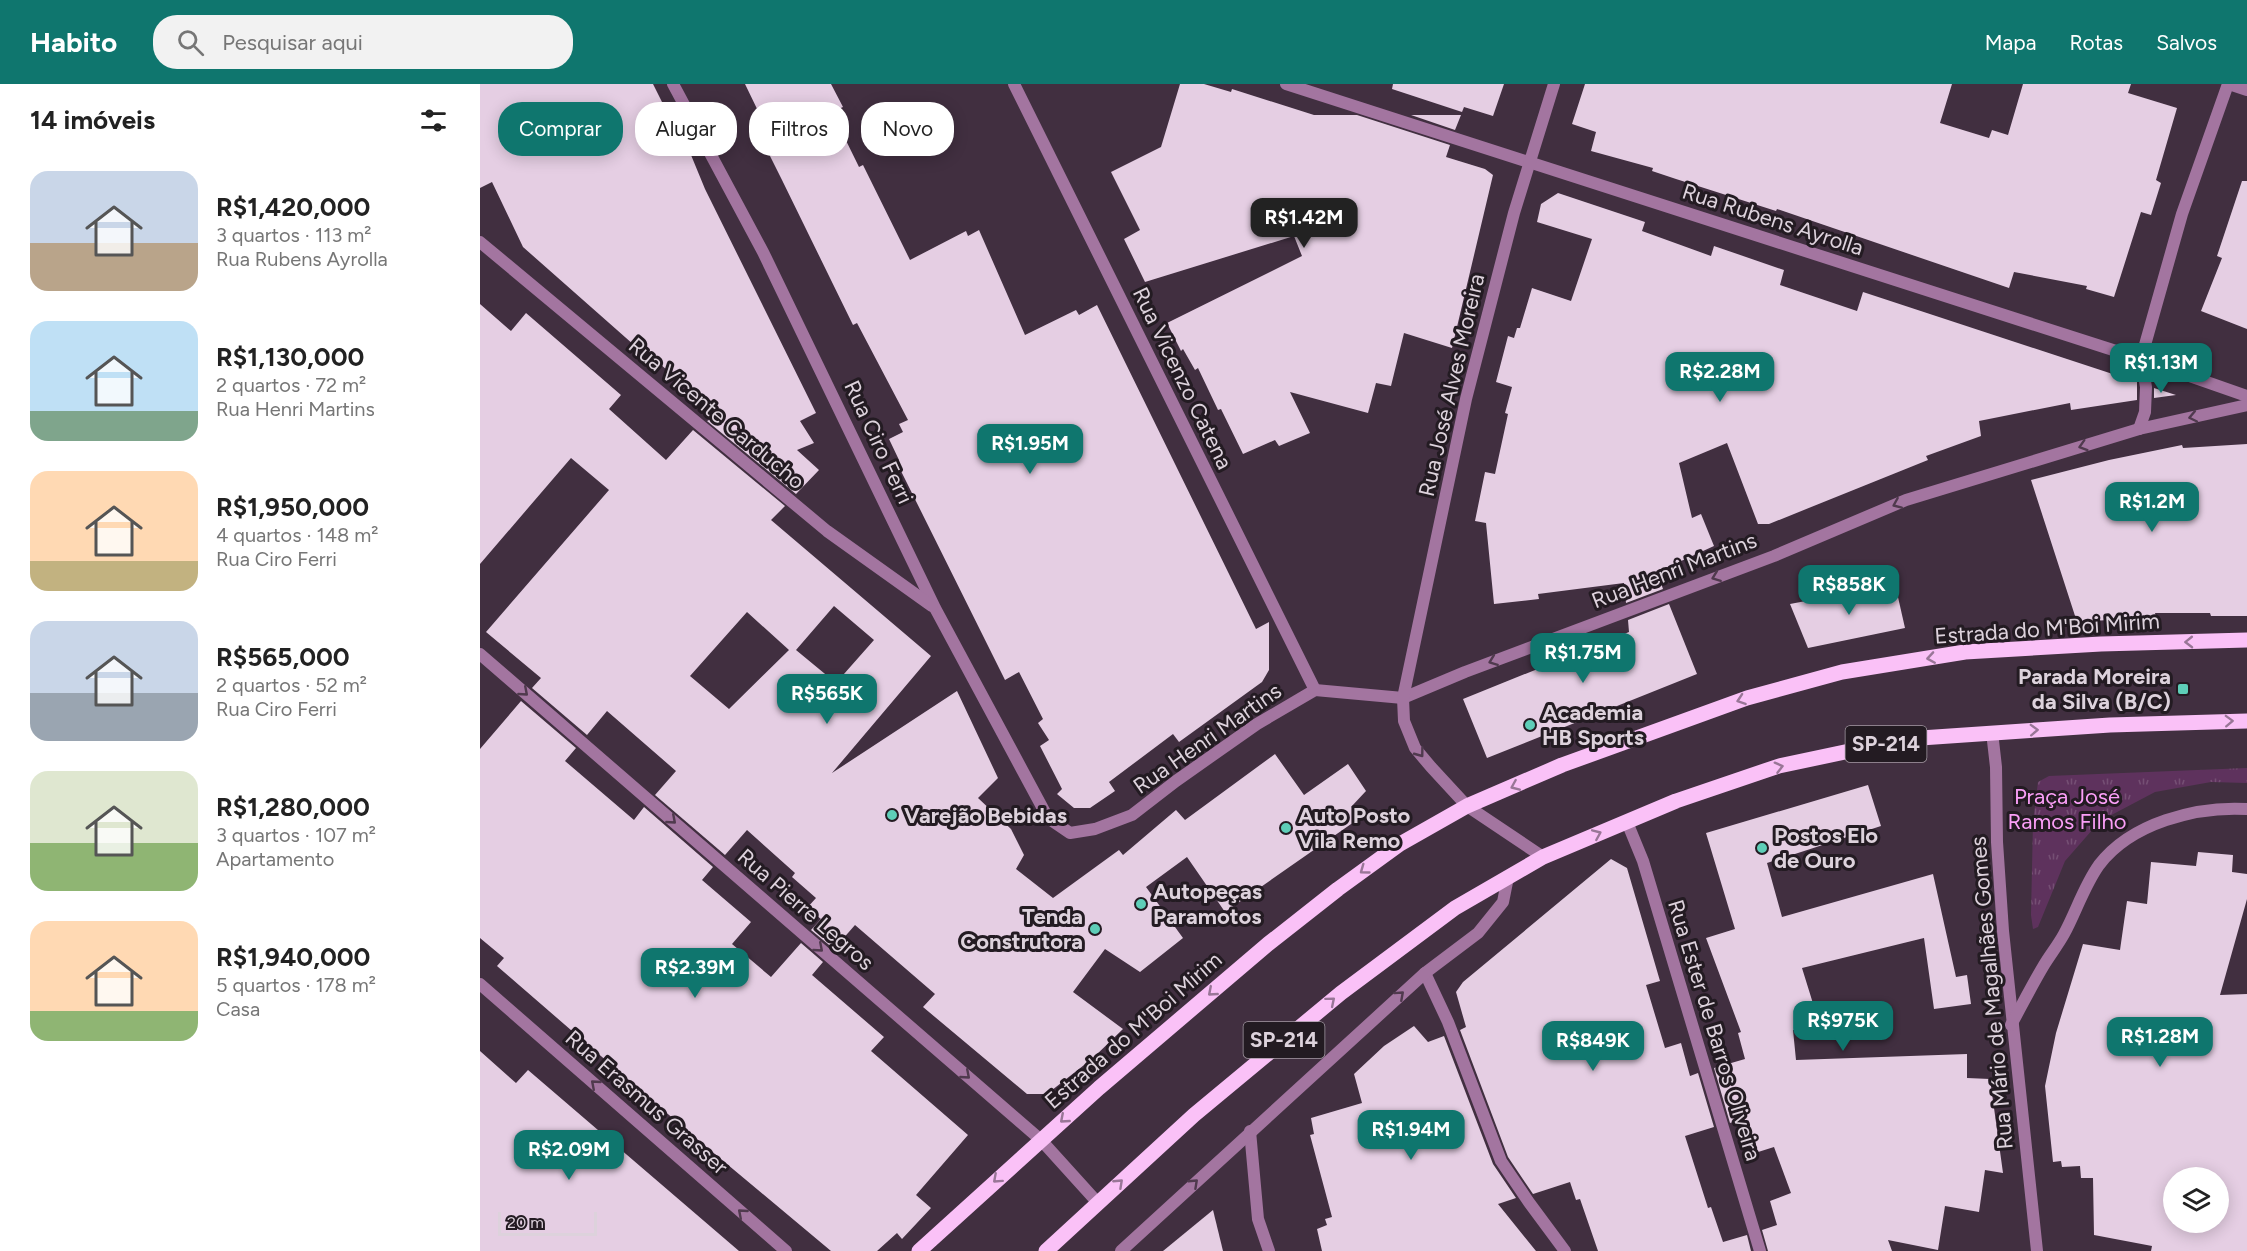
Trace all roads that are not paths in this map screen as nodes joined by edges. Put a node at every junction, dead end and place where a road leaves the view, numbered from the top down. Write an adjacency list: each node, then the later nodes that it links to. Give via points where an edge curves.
1 (673, 84): 13 (street, Rua Ciro Ferri, via 763,252)
2 (1014, 84): 16 (street, Rua Vicenzo Catena)
3 (1286, 84): 7 (street, Rua Rubens Ayrolla)
4 (1554, 84): 7 (street, Rua José Alves Moreira)
5 (2229, 84): 6 (street); 9 (street, via 2182,214)
6 (2247, 90)
7 (1530, 163): 9 (street, Rua Rubens Ayrolla); 17 (street, Rua José Alves Moreira, via 1466,399)
8 (480, 242): 13 (street, Rua Vicente Carducho, via 827,531)
9 (2141, 359): 10 (street, Rua Rubens Ayrolla); 12 (street, via 2146,387 2145,412)
10 (2247, 396)
11 (2247, 405): 12 (street, Rua Henri Martins, one-way to 12)
12 (2139, 429): 17 (street, Rua Henri Martins, one-way to 17, via 1906,500 1774,556)
13 (935, 608): 22 (street, Rua Ciro Ferri)
14 (2247, 640): 20 (main road, Estrada do M'Boi Mirim, one-way to 20, via 1965,652 1842,672 1747,698 1562,765)
15 (480, 654): 30 (street, Rua Pierre Legros, one-way to 30)
16 (1315, 690): 17 (street, Rua Henri Martins); 22 (street, Rua Henri Martins, via 1257,724 1132,815 1095,830 1070,833)
17 (1403, 698): 20 (street, one-way to 20, via 1404,721 1415,748)
18 (2247, 721): 19 (main road, SP-214, one-way to 18)
19 (1992, 732): 23 (main road, SP-214, one-way to 19, via 1779,766 1906,739); 28 (street, Rua Mário de Magalhães Gomes)
20 (1467, 806): 24 (street); 30 (main road, Estrada do M'Boi Mirim, one-way to 30, via 1400,844 1338,889 1268,944)
21 (2247, 809): 28 (street, via 2178,817 2148,828 2110,851)
22 (1048, 818)
23 (1627, 822): 24 (main road, SP-214, one-way to 23); 38 (street, Rua Ester de Barros Oliveira, via 1643,861)
24 (1543, 857): 25 (main road, SP-214)
25 (1508, 877): 26 (street, via 1503,902 1478,933); 31 (main road, SP-214, one-way to 25, via 1194,1115 1341,993 1455,908)
26 (1425, 973): 29 (street, one-way to 26); 37 (street, via 1501,1161)
27 (480, 984): 32 (street, Rua Erasmus Grasser, one-way to 27)
28 (2012, 1025): 39 (street, Rua Mário de Magalhães Gomes)
29 (1250, 1131): 35 (street, one-way to 29); 36 (street, via 1258,1219)
30 (1041, 1140): 31 (street, Rua Pierre Legros); 33 (main road, Estrada do M'Boi Mirim, one-way to 33)
31 (1098, 1203): 34 (main road, SP-214)
32 (786, 1251)
33 (918, 1251)
34 (1046, 1251)
35 (1121, 1251)
36 (1269, 1251)
37 (1565, 1251)
38 (1760, 1251)
39 (2037, 1251)

